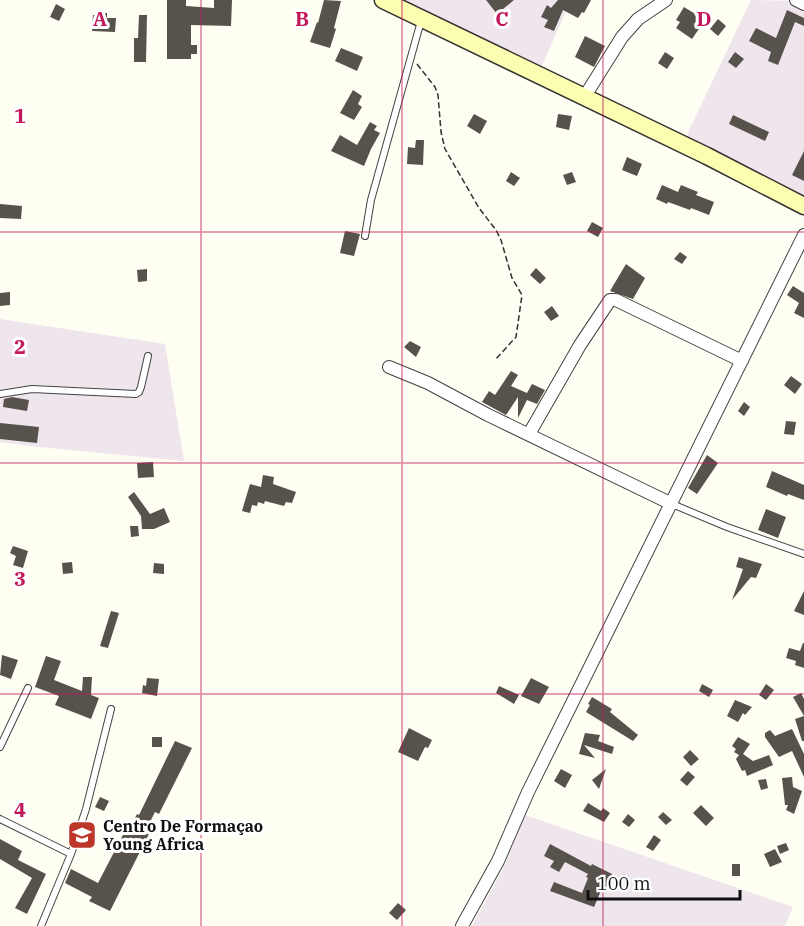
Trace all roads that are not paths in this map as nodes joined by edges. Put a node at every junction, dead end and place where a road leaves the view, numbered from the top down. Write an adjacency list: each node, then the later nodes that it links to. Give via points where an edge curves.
1 (666, 0): 6 (street, via 638,19 622,37)
2 (796, 0): 4 (street)
3 (390, 1): 5 (main road)
4 (804, 4)
5 (422, 18): 6 (main road); 9 (lane, via 370,200)
6 (585, 96): 7 (main road)
7 (804, 206)
8 (804, 235): 11 (street)
9 (365, 236)
10 (148, 356): 13 (lane, via 136,394 32,389)
11 (742, 361): 14 (street, via 610,300); 15 (street)
12 (389, 367): 14 (street)
13 (0, 394)
14 (528, 435): 15 (street)
15 (672, 504): 16 (lane); 23 (street, via 498,861)
16 (804, 554)
17 (28, 688): 19 (lane)
18 (111, 709): 21 (lane)
19 (0, 747)
20 (0, 819): 21 (lane)
21 (71, 854): 22 (lane)
22 (41, 926)
23 (462, 926)

